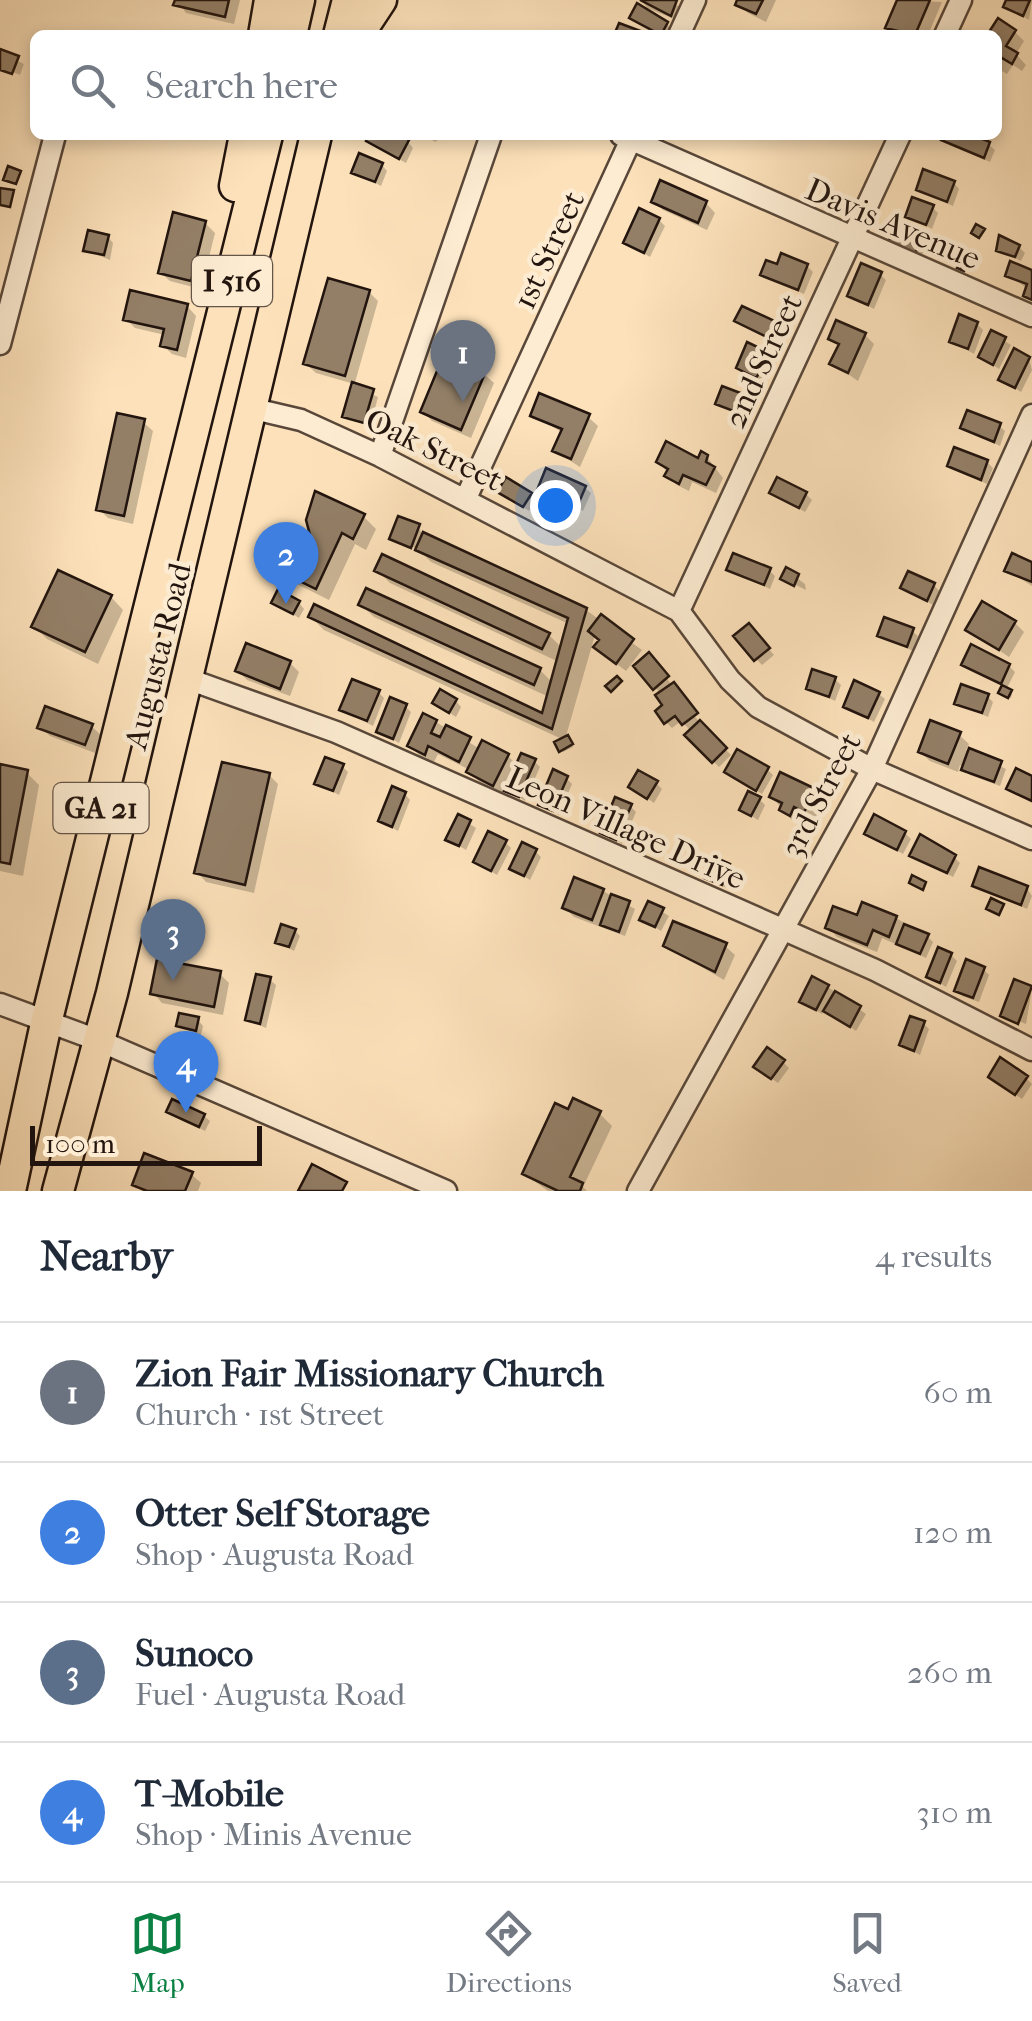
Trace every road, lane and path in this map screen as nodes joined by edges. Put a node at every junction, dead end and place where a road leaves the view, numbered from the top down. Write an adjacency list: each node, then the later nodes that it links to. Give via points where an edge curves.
1 (270, 0): 7 (highway)
2 (299, 0): 8 (highway)
3 (348, 0): 9 (highway)
4 (381, 0): 10 (highway)
5 (695, 0): 11 (street)
6 (961, 0): 12 (street)
7 (265, 30)
8 (292, 30)
9 (341, 30)
10 (361, 30)
11 (681, 30)
12 (947, 30)
13 (53, 140): 23 (street)
14 (243, 140): 26 (highway)
15 (265, 140): 26 (highway, I 516)
16 (315, 140): 24 (highway, Augusta Road / GA 21)
17 (490, 140): 27 (street)
18 (627, 140): 28 (street, 1st Street)
19 (635, 140): 21 (street, Davis Avenue)
20 (898, 140): 21 (street, 2nd Street)
21 (852, 240): 22 (street, Davis Avenue); 29 (street, 2nd Street)
22 (1032, 316)
23 (0, 344)
24 (254, 408): 27 (street, Oak Street, via 301,420); 30 (highway, Augusta Road / GA 21)
25 (1032, 415): 31 (street, 3rd Street)
26 (196, 426): 35 (highway, Augusta Road / GA 21)
27 (380, 456): 28 (street, Oak Street)
28 (466, 498): 29 (street, Oak Street)
29 (679, 611): 31 (street, Oak Street, via 758,707)
30 (188, 679): 33 (street, Leon Village Drive, via 336,732); 36 (highway, Augusta Road / GA 21)
31 (872, 769): 32 (street, Oak Street); 33 (street, 3rd Street)
32 (1032, 838)
33 (782, 930): 37 (street, Leon Village Drive); 41 (street, 3rd Street)
34 (0, 1004): 35 (street)
35 (47, 1019): 36 (street); 38 (highway, Augusta Road / GA 21)
36 (100, 1041): 39 (highway, Augusta Road / GA 21); 40 (street)
37 (1032, 1050)
38 (10, 1191)
39 (58, 1191)
40 (446, 1191)
41 (638, 1191)

